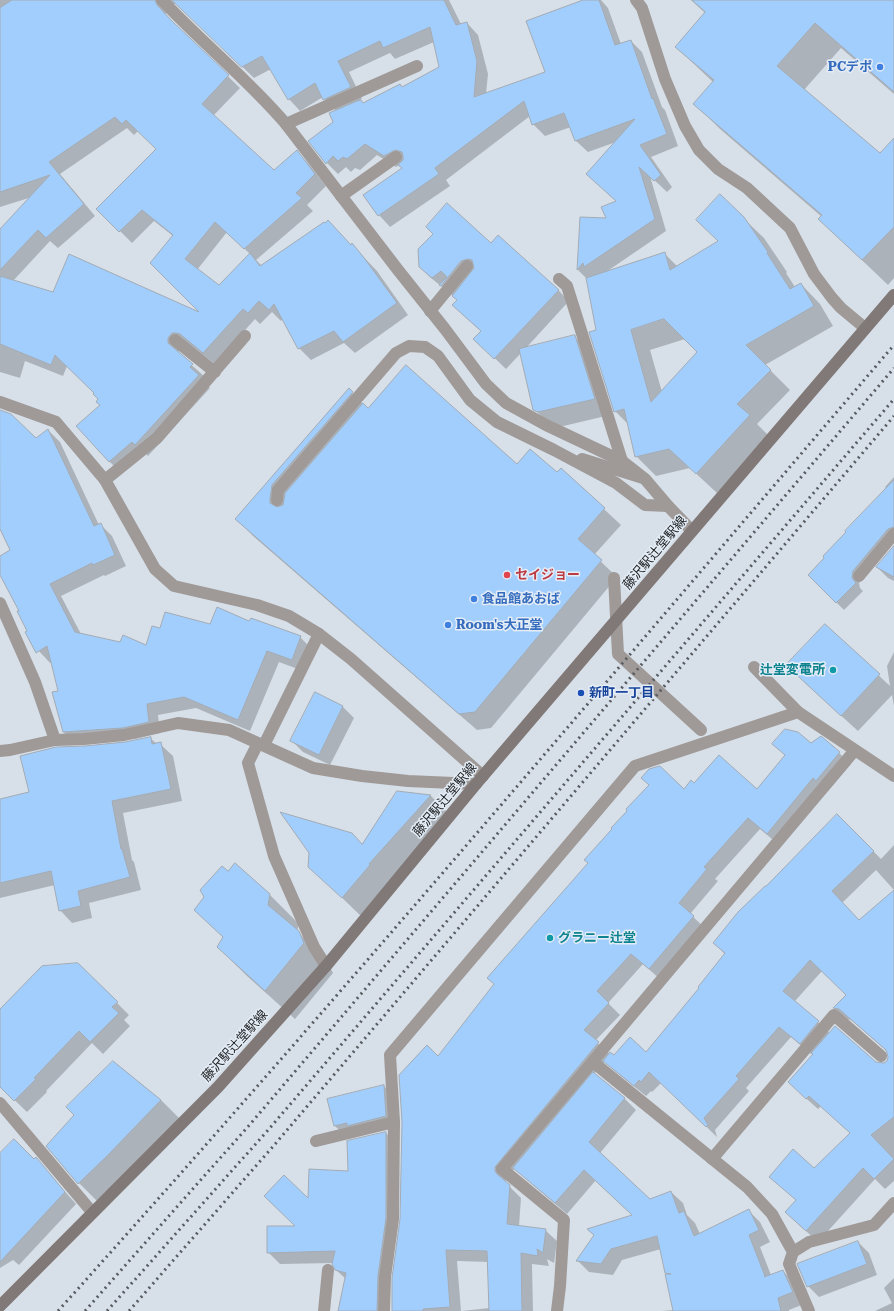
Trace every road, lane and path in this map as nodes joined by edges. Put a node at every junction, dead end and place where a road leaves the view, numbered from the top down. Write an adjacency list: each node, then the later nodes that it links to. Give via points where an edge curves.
1 (162, 0): 4 (street, via 268,103)
2 (636, 0): 11 (street, via 642,8 665,79 698,150 718,168 748,188 790,228 814,274 841,308)
3 (417, 66): 4 (street)
4 (286, 124): 6 (street)
5 (396, 157): 6 (street)
6 (341, 196): 10 (street)
7 (467, 266): 10 (street)
8 (559, 279): 17 (street, via 567,286)
9 (894, 295): 11 (street, 藤沢駅辻堂駅線)
10 (430, 311): 17 (street, via 486,384 506,403 546,425)
11 (865, 328): 22 (street, 藤沢駅辻堂駅線)
12 (245, 336): 14 (street)
13 (175, 340): 14 (street)
14 (215, 372): 19 (street, via 157,438)
15 (0, 402): 19 (street, via 56,422)
16 (554, 450): 18 (street); 20 (street, via 497,422 470,400 438,356 425,347 409,346 396,353 278,490); 21 (street, via 616,483 645,505)
17 (622, 460): 18 (street)
18 (645, 479): 21 (street)
19 (105, 480): 27 (street, via 155,569 174,586 257,605 289,616)
20 (277, 500)
21 (668, 506): 22 (street)
22 (692, 531): 36 (street, 藤沢駅辻堂駅線)
23 (894, 534): 24 (street)
24 (859, 576)
25 (614, 578): 30 (street, via 618,654)
26 (0, 603): 31 (street, via 35,682)
27 (319, 634): 32 (street); 36 (street, via 351,659)
28 (754, 667): 29 (street)
29 (798, 712): 33 (street); 41 (street, via 635,766 390,1055)
30 (701, 730)
31 (55, 740): 32 (street, via 124,734 178,723 229,730); 34 (street)
32 (261, 744): 36 (street, via 313,768 408,781); 37 (street, via 248,764 274,856 314,947)
33 (856, 750): 35 (street); 39 (street)
34 (0, 751)
35 (894, 776)
36 (480, 780): 37 (street, 藤沢駅辻堂駅線)
37 (326, 966): 45 (street, 藤沢駅辻堂駅線, via 218,1087)
38 (881, 1056): 43 (street, via 834,1015)
39 (593, 1062): 43 (street); 51 (street, via 502,1169 564,1220)
40 (0, 1103): 45 (street)
41 (394, 1122): 42 (street); 50 (street, via 393,1220 385,1277)
42 (316, 1141)
43 (712, 1159): 46 (street, via 747,1187 772,1214)
44 (894, 1203): 46 (street, via 874,1225 810,1242)
45 (92, 1212): 48 (street, 藤沢駅辻堂駅線)
46 (793, 1252): 52 (street, via 788,1264)
47 (328, 1270): 49 (street)
48 (0, 1306)
49 (324, 1311)
50 (384, 1311)
51 (557, 1311)
52 (809, 1311)

